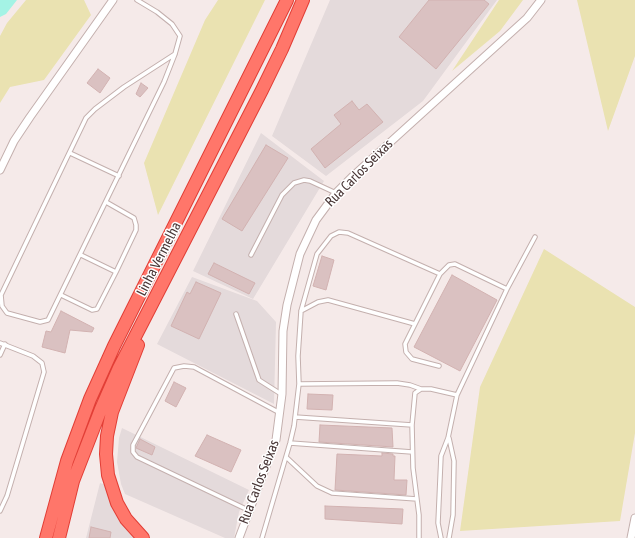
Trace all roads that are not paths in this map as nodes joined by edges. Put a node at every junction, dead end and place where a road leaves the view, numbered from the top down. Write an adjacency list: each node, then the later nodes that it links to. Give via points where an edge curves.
1 (113, 0): 8 (street, via 30,116)
2 (137, 0): 6 (lane, via 177,30 180,36)
3 (287, 0): 42 (highway, Linha Vermelha, via 90,399 67,461)
4 (303, 0): 17 (highway, Linha Vermelha, via 266,84)
5 (541, 0): 10 (street, Rua Carlos Seixas, via 527,18)
6 (175, 54): 7 (lane, via 149,69 95,109 81,126); 9 (lane)
7 (70, 153): 9 (lane); 19 (lane, via 1,295 1,300 4,310 11,315 44,322 48,320)
8 (0, 170)
9 (119, 176): 11 (lane)
10 (336, 193): 14 (lane, via 310,181 300,180 294,183 282,195); 29 (street, Rua Carlos Seixas, via 316,220 300,254 283,331)
11 (106, 202): 13 (lane); 15 (lane, via 134,218 136,224 136,230)
12 (535, 237): 18 (lane)
13 (81, 255): 15 (lane); 19 (lane)
14 (251, 255)
15 (116, 272): 19 (lane, via 97,309 92,310)
16 (440, 274): 18 (lane, via 449,265 455,264); 20 (lane, via 348,232 339,232 331,236 317,254); 22 (lane)
17 (163, 282): 43 (highway, Linha Vermelha, via 125,355 101,409 74,481); 44 (highway, via 108,425 106,448 112,488 120,509)
18 (507, 289): 30 (lane)
19 (61, 295)
20 (301, 311): 22 (lane, via 328,300); 27 (lane)
21 (236, 314): 29 (lane, via 259,380)
22 (415, 324): 26 (lane, via 405,344 406,352 412,359)
23 (0, 343): 24 (lane)
24 (5, 344): 25 (lane); 40 (lane, via 38,360 42,363 44,372 7,496)
25 (0, 355)
26 (439, 366)
27 (299, 384): 28 (lane, via 396,383); 32 (lane)
28 (421, 389): 30 (lane); 33 (lane, via 415,393)
29 (282, 394): 31 (street, Rua Carlos Seixas)
30 (457, 395): 34 (lane)
31 (281, 413): 39 (street, Rua Carlos Seixas, via 276,440); 39 (lane, via 194,367 174,368 133,445 133,452 137,458)
32 (295, 417): 33 (lane); 35 (lane)
33 (412, 425): 36 (lane)
34 (448, 438): 48 (lane, via 441,456 439,482 438,523); 49 (lane, via 454,461 453,515)
35 (290, 443): 36 (lane); 37 (lane)
36 (412, 452): 38 (lane)
37 (286, 457): 38 (lane, via 316,486 332,493); 46 (lane)
38 (417, 499): 47 (lane)
39 (248, 510): 45 (street, Rua Carlos Seixas)
40 (0, 511)
41 (635, 518): 50 (street)
42 (46, 538)
43 (59, 538)
44 (143, 538)
45 (239, 538)
46 (262, 538)
47 (419, 538)
48 (441, 538)
49 (449, 538)
50 (631, 538)

